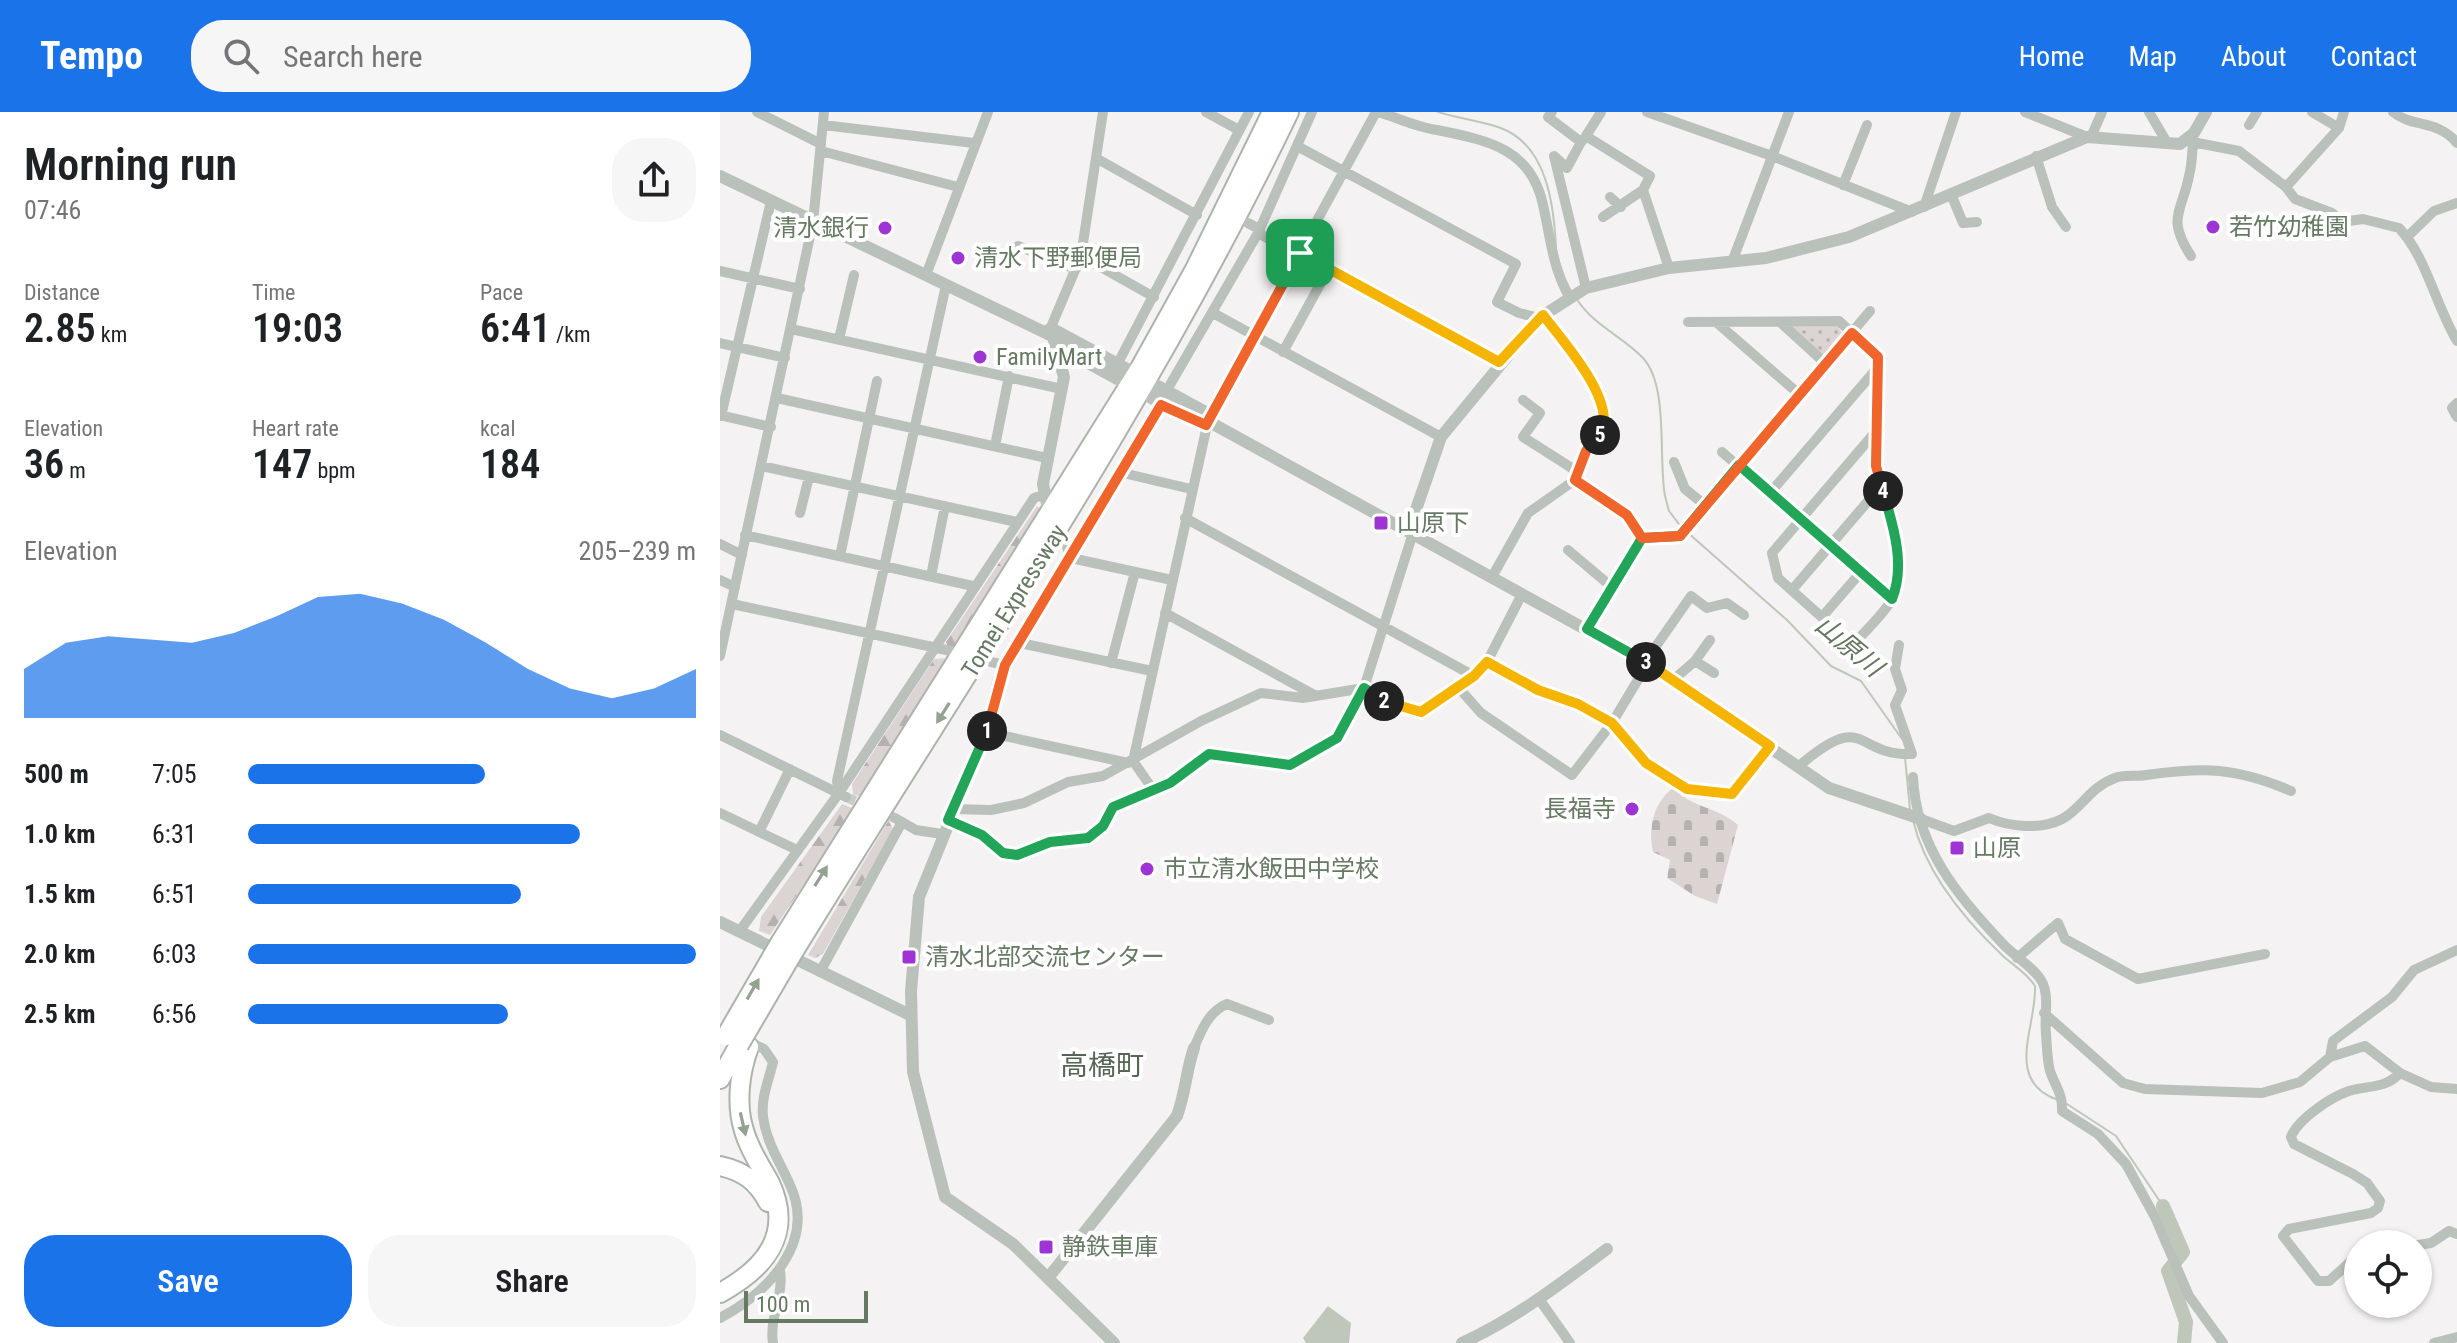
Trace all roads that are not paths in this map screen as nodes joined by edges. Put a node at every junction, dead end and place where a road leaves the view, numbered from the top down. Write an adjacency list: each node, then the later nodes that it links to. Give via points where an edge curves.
1 (757, 112): 36 (street)
2 (824, 112): 24 (street)
3 (988, 112): 33 (street)
4 (1103, 112): 39 (street)
5 (1206, 112): 28 (street)
6 (1249, 112): 28 (street)
7 (1272, 112): 206 (highway, Tomei Expressway, one-way to 7, via 1140,368)
8 (1289, 112): 206 (highway, Tomei Expressway, one-way to 206, via 1153,375)
9 (1312, 112): 35 (street)
10 (1377, 112): 40 (street); 78 (street, via 1483,138 1509,151 1536,184 1552,262)
11 (1552, 112): 30 (street, via 1548,117)
12 (1601, 112): 30 (street)
13 (1647, 112): 37 (street)
14 (1789, 112): 37 (street)
15 (1956, 112): 53 (street)
16 (2025, 112): 29 (street)
17 (2102, 112): 29 (street)
18 (2149, 112): 31 (street)
19 (2206, 112): 32 (street)
20 (2257, 112): 26 (street)
21 (2312, 112): 27 (street)
22 (2344, 112): 27 (street)
23 (2393, 112): 34 (street, via 2444,131)
24 (823, 125): 33 (street); 36 (street)
25 (1867, 125): 42 (street)
26 (2249, 125)
27 (2339, 128): 44 (street)
28 (1239, 130): 49 (street)
29 (2089, 137): 31 (street); 38 (street)
30 (1584, 139): 45 (street, via 1650,176); 75 (street, via 1567,168 1554,156)
31 (2166, 141): 32 (street)
32 (2190, 142): 44 (street, via 2239,151); 65 (street, via 2189,178 2177,211 2181,241)
33 (974, 143): 43 (street)
34 (2457, 143)
35 (1297, 146): 40 (street); 60 (street)
36 (821, 148): 43 (street); 56 (street)
37 (1772, 156): 42 (street); 66 (street)
38 (2036, 156): 46 (street); 59 (street, via 2052,207)
39 (1096, 158): 54 (street); 64 (street)
40 (1344, 172): 63 (street); 81 (street, via 1516,264 1497,302)
41 (720, 176): 48 (street)
42 (1843, 185): 53 (street)
43 (958, 187): 72 (street)
44 (2286, 187): 61 (street, via 2295,199 2342,222 2363,219 2399,228)
45 (1643, 190): 52 (street); 68 (street)
46 (1951, 194): 53 (street); 57 (street, via 1959,220)
47 (1610, 197): 52 (street)
48 (771, 201): 56 (street); 73 (street)
49 (1205, 201): 51 (street); 54 (street)
50 (2457, 203): 61 (street, via 2434,211)
51 (1216, 206)
52 (1621, 207): 55 (street)
53 (1918, 210): 66 (street, via 1800,250)
54 (1197, 215): 77 (street)
55 (1603, 217)
56 (813, 222): 72 (street); 76 (street)
57 (1977, 222)
58 (1248, 223): 60 (street)
59 (2066, 227)
60 (1259, 231): 63 (street); 80 (street)
61 (2407, 237): 90 (street, via 2429,271 2436,303)
62 (1018, 246): 69 (street)
63 (1300, 253): 67 (street); 88 (street)
64 (1081, 256): 69 (street); 77 (street)
65 (2191, 256)
66 (1732, 262): 68 (street)
67 (1329, 268): 93 (street); 96 (street)
68 (1669, 268): 75 (street)
69 (1076, 269): 86 (street)
70 (720, 271): 73 (street)
71 (854, 275): 89 (street)
72 (926, 275): 74 (street)
73 (755, 279): 76 (street); 92 (street)
74 (946, 285): 86 (street); 95 (street)
75 (1586, 288): 78 (street)
76 (800, 289): 85 (street)
77 (1154, 297): 100 (street)
78 (1570, 298): 81 (street)
79 (1870, 311): 87 (street)
80 (1213, 313): 88 (street); 104 (street)
81 (1541, 317): 96 (street); 124 (street, via 1581,364 1603,407 1606,423)
82 (1688, 322): 83 (street)
83 (1716, 322): 84 (street); 105 (street)
84 (1780, 322): 87 (street, via 1839,321); 97 (street)
85 (791, 329): 89 (street); 94 (street)
86 (1050, 332): 98 (street); 100 (street)
87 (1852, 333): 97 (street); 99 (street, via 1878,357)
88 (1254, 336): 93 (street); 112 (street)
89 (839, 339): 95 (street)
90 (2457, 341)
91 (720, 343): 92 (street)
92 (738, 347): 94 (street); 109 (street)
93 (1283, 352): 116 (street)
94 (785, 358): 106 (street)
95 (931, 359): 101 (street); 114 (street)
96 (1499, 362): 116 (street)
97 (1825, 363): 105 (street)
98 (1063, 364): 100 (street, via 1075,357); 103 (street)
99 (1878, 367): 115 (street); 129 (street)
100 (1123, 372)
101 (1009, 376): 103 (street); 117 (street)
102 (877, 381): 111 (street)
103 (1062, 389): 119 (street)
104 (1159, 394): 112 (street); 123 (street)
105 (1799, 394): 121 (street)
106 (777, 398): 111 (street); 113 (street)
107 (1523, 400): 124 (street, via 1540,413 1523,437)
108 (2457, 403): 110 (street, via 2452,408)
109 (721, 416): 113 (street)
110 (2457, 417)
111 (869, 418): 114 (street); 127 (street)
112 (1208, 420): 128 (street); 138 (street)
113 (771, 427): 122 (street)
114 (916, 428): 117 (street); 130 (street)
115 (1877, 430): 126 (street); 136 (street)
116 (1441, 437): 138 (street)
117 (995, 446): 119 (street)
118 (1722, 452): 121 (street)
119 (1047, 458): 131 (street)
120 (1674, 462): 132 (street, via 1685,489)
121 (1739, 465): 129 (street); 132 (street)
122 (761, 466): 125 (street); 139 (street)
123 (1123, 473): 128 (street); 147 (street)
124 (1576, 476): 140 (street, via 1627,515); 152 (street, via 1528,513)
125 (809, 477): 127 (street); 134 (street)
126 (1881, 486): 143 (street); 160 (street, via 1897,536 1897,588)
127 (854, 487): 130 (street); 146 (street)
128 (1191, 489): 135 (street)
129 (1770, 493): 136 (street)
130 (901, 497): 133 (street); 148 (street)
131 (1045, 500): 137 (street, via 1034,498)
132 (1705, 505): 140 (street, via 1680,536)
133 (945, 506): 137 (street); 151 (street)
134 (800, 513)
135 (1185, 518): 154 (street); 165 (street)
136 (1801, 519): 143 (street); 158 (street, via 1772,553 1778,578)
137 (1017, 522): 155 (street)
138 (1411, 532): 152 (street); 165 (street)
139 (745, 535): 145 (street); 146 (street)
140 (1642, 538): 157 (street)
141 (1066, 539): 147 (street)
142 (720, 544): 145 (street)
143 (1831, 545): 150 (street); 158 (street)
144 (1568, 550): 157 (street)
145 (742, 555): 156 (street)
146 (840, 556): 148 (street)
147 (1071, 556): 149 (street); 169 (street)
148 (886, 566): 151 (street); 167 (street)
149 (1135, 572): 154 (street); 177 (street)
150 (1861, 572): 160 (street); 164 (street)
151 (931, 576): 155 (street)
152 (1492, 577): 159 (street)
153 (720, 580): 156 (street)
154 (1172, 580): 162 (street)
155 (973, 586): 171 (street)
156 (735, 587): 161 (street)
157 (1613, 588): 166 (street)
158 (1792, 590): 164 (street)
159 (1522, 594): 166 (street); 176 (street)
160 (1892, 599): 164 (street, via 1853,645)
161 (732, 604): 167 (street); 173 (street)
162 (1165, 613): 180 (street); 186 (street)
163 (1744, 615): 178 (street, via 1727,603 1707,608 1691,596)
164 (1822, 617)
165 (1384, 626): 182 (street); 185 (street)
166 (1587, 629): 178 (street)
167 (871, 633): 171 (street); 197 (street, via 837,781)
168 (1710, 640): 174 (street)
169 (1020, 643): 177 (street); 179 (street)
170 (1899, 645): 192 (street, via 1895,669 1902,690 1895,705 1912,754 1845,736)
171 (935, 647): 172 (street); 197 (street)
172 (951, 651)
173 (720, 656)
174 (1695, 661): 181 (street); 183 (street)
175 (991, 662): 179 (street)
176 (1487, 662): 182 (street); 187 (street)
177 (1111, 663): 180 (street)
178 (1646, 663): 183 (street); 187 (street)
179 (1005, 665): 188 (street)
180 (1152, 671): 191 (street)
181 (1714, 673)
182 (1474, 676): 184 (street)
183 (1673, 680): 190 (street)
184 (1458, 687): 185 (street, via 1421,712 1393,705); 187 (street, via 1481,713 1572,775)
185 (1364, 688): 186 (street); 195 (street, via 1337,738 1290,765 1209,754)
186 (1316, 696): 191 (street, via 1261,693)
187 (1612, 723): 190 (street, via 1646,763 1687,789 1732,794)
188 (986, 732): 191 (street); 199 (street)
189 (720, 735): 193 (street)
190 (1770, 746): 192 (street)
191 (1130, 762): 195 (street); 199 (street, via 1024,803)
192 (1799, 766): 200 (street, via 1837,792)
193 (790, 769): 197 (street); 201 (street)
194 (1913, 777): 200 (street)
195 (1154, 791): 199 (street, via 1113,807 1103,826 1088,838 1050,842 1017,855 1003,853)
196 (2291, 791): 200 (street, via 2261,778 2190,768 2118,776 2089,792 2062,819 2028,826 1989,818 1954,831)
197 (843, 795): 203 (street)
198 (720, 813): 201 (street)
199 (950, 815): 202 (street)
200 (1921, 819): 209 (street, via 1947,880)
201 (759, 832): 203 (street)
202 (942, 834): 210 (street, via 916,830 898,820); 212 (street, via 919,897)
203 (797, 850): 205 (street)
204 (721, 925): 205 (street)
205 (739, 932): 210 (street)
206 (791, 949): 214 (highway, Tomei Expressway, bridge)
207 (2457, 950): 216 (street, via 2414,970 2392,997 2333,1041)
208 (2265, 954): 209 (street, via 2138,979 2065,939 2058,923)
209 (2017, 958): 211 (street, via 2046,990)
210 (820, 972): 212 (street)
211 (2044, 1013): 216 (street, via 2123,1083 2145,1089 2262,1093 2300,1082); 236 (street, via 2050,1071 2063,1097 2062,1111 2098,1134 2126,1164 2189,1296)
212 (910, 1015): 226 (street, via 913,1072 945,1197 1013,1244)
213 (1269, 1020): 215 (street, via 1227,1004 1218,1007)
214 (729, 1041): 218 (highway, Tomei Expressway); 225 (street, via 764,1049 773,1062 763,1114 797,1220); 228 (highway, one-way to 228, via 739,1113 776,1200 779,1228 766,1260)
215 (1194, 1048): 226 (street, via 1177,1116)
216 (2330, 1057): 217 (street, via 2365,1046)
217 (2400, 1073): 219 (street, via 2431,1087); 224 (street, via 2390,1084 2341,1095 2301,1122 2291,1137 2294,1144 2367,1183 2380,1201 2371,1213 2289,1229 2283,1236 2318,1281 2329,1281)
218 (720, 1079)
219 (2457, 1089)
220 (720, 1166): 227 (highway, via 746,1174 760,1187 768,1201 771,1228 751,1265)
221 (2457, 1234): 222 (street, via 2449,1231)
222 (2432, 1242)
223 (1607, 1249): 229 (street)
224 (2344, 1268)
225 (780, 1271): 230 (street); 232 (street)
226 (1048, 1278): 233 (street)
227 (720, 1285)
228 (720, 1293)
229 (1539, 1299): 234 (street); 235 (street)
230 (720, 1318)
231 (2457, 1337): 237 (street)
232 (773, 1343)
233 (1114, 1343)
234 (1462, 1343)
235 (1570, 1343)
236 (2223, 1343)
237 (2434, 1343)

